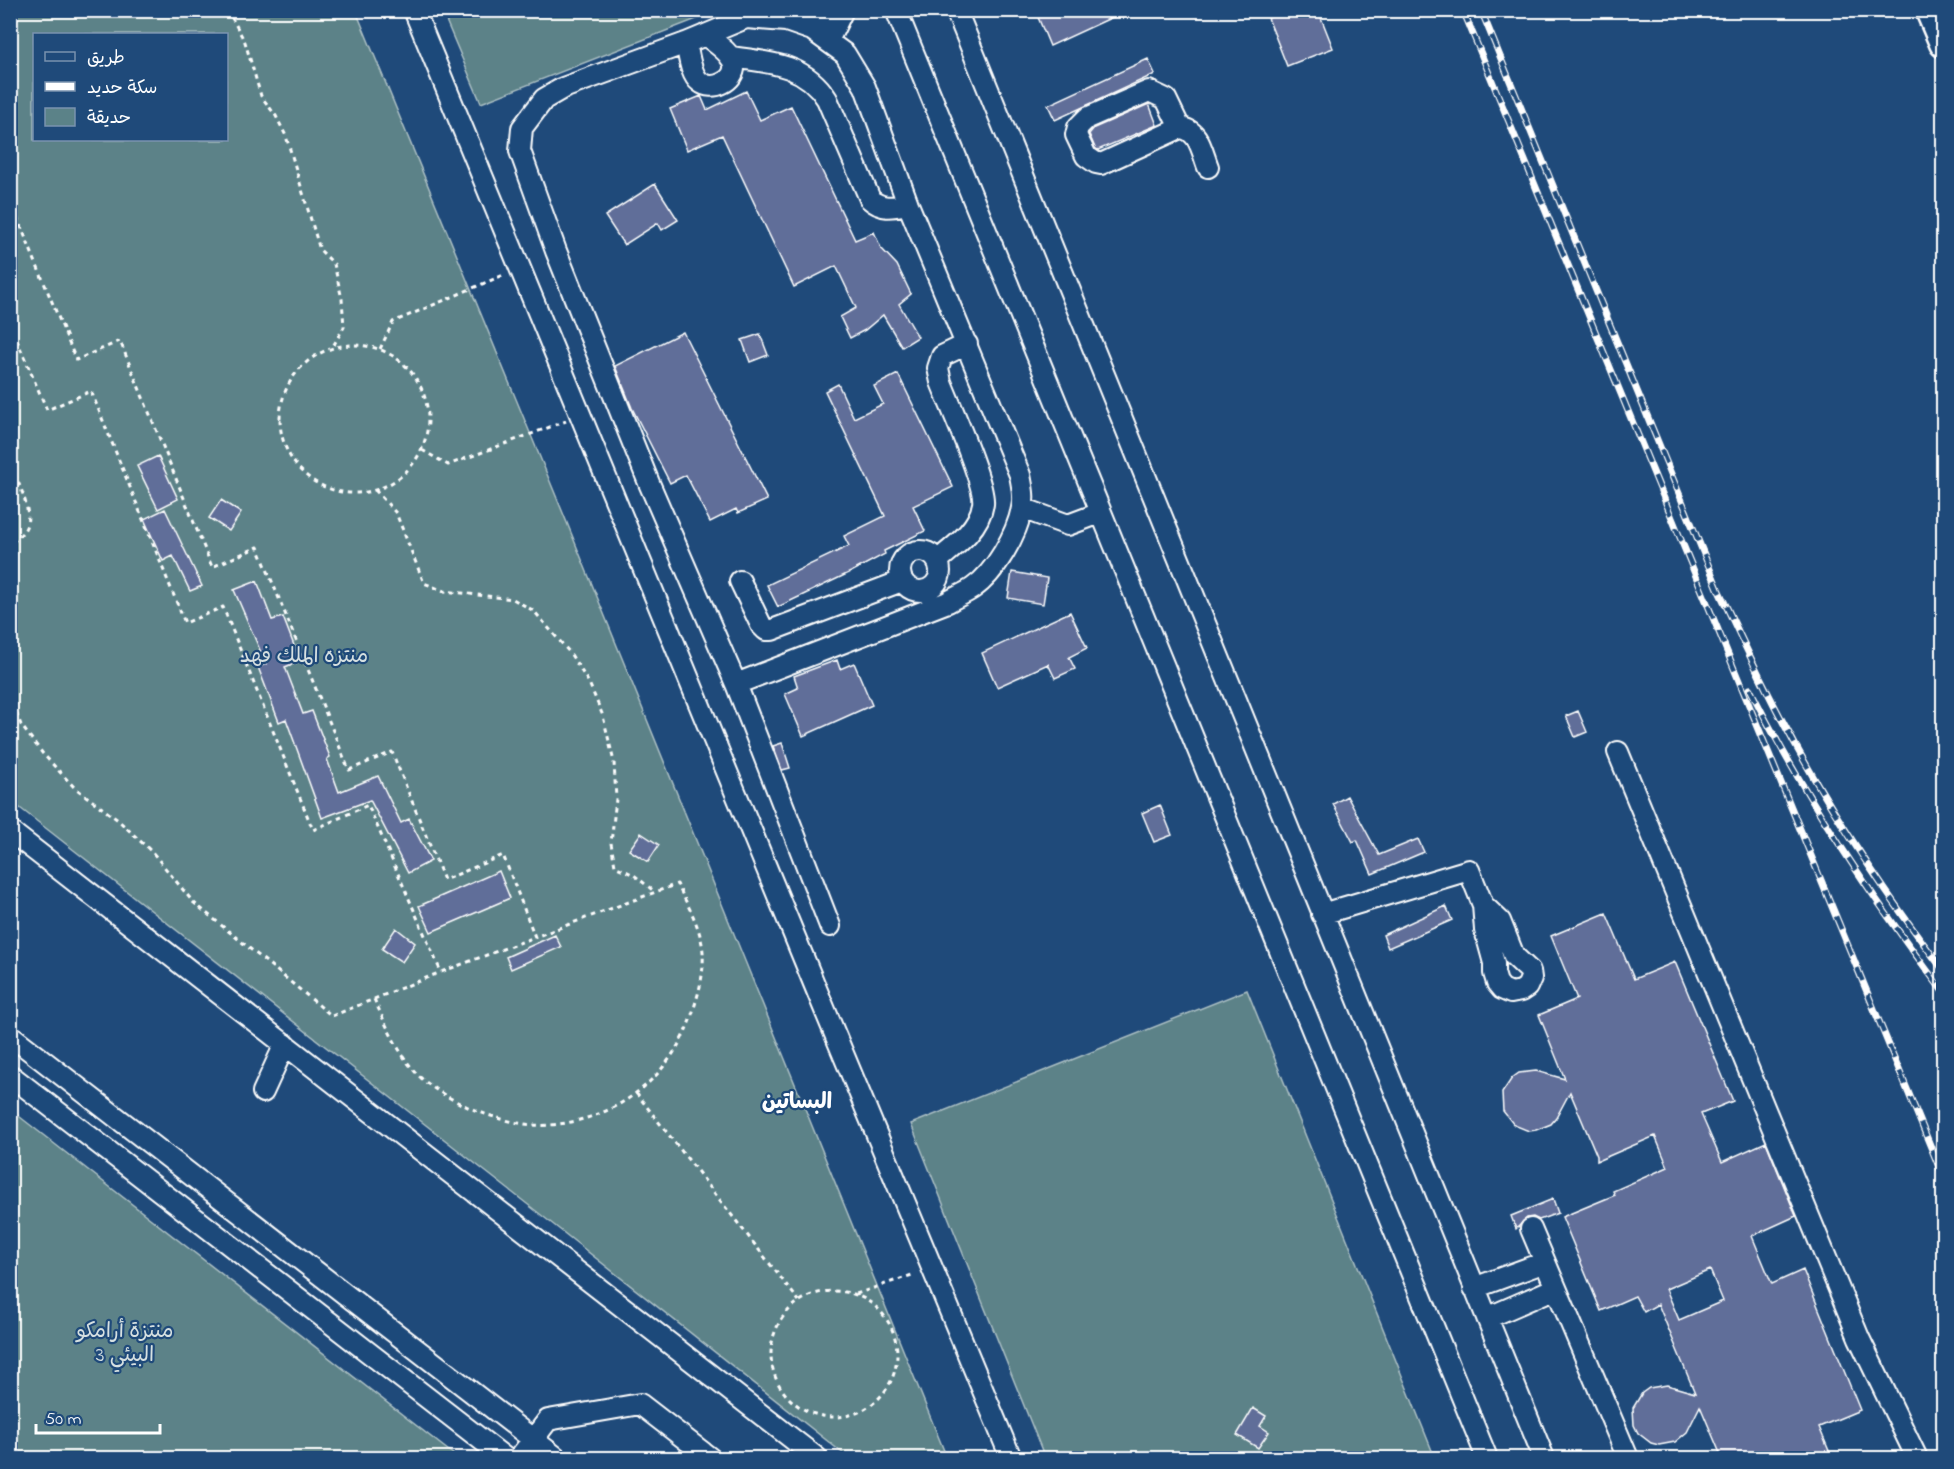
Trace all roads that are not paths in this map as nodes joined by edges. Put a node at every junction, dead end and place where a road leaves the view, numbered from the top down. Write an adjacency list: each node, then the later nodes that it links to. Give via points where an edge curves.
1 (414, 10): 42 (street)
2 (821, 10): 8 (street)
3 (843, 10): 8 (street)
4 (896, 10): 17 (street)
5 (956, 10): 23 (street)
6 (1930, 10): 10 (highway)
7 (705, 35): 8 (street, via 746,18 786,21); 9 (street); 11 (street)
8 (820, 36): 14 (street, via 845,54 865,87)
9 (686, 43): 11 (street, via 694,75 706,86 720,85 733,72); 19 (street, via 563,88 544,99 522,128 520,151 649,483)
10 (1944, 43)
11 (730, 57): 14 (street, via 786,66 812,80 827,99 870,199 886,208)
12 (1180, 128): 12 (street, via 1101,164 1086,156 1076,135 1087,118 1149,91 1167,99); 13 (street, via 1195,134)
13 (1208, 167)
14 (908, 204): 15 (street)
15 (967, 344): 16 (street, via 1020,475); 18 (street, via 942,356 938,368 980,483 983,504 964,538 937,561 922,551 906,556 899,573 902,581 772,630 761,625)
16 (1022, 508): 17 (street, via 1068,525); 19 (street, via 1012,538 997,563 975,587 948,602)
17 (1100, 513): 43 (street)
18 (740, 581)
19 (736, 684): 24 (street)
20 (1618, 752): 46 (street, via 1859,1338)
21 (10, 831): 26 (street)
22 (1483, 905): 23 (street, via 1469,870)
23 (1322, 914): 33 (street)
24 (830, 926)
25 (10, 1035): 29 (street)
26 (285, 1044): 28 (street); 41 (street)
27 (10, 1075): 30 (street)
28 (262, 1092)
29 (218, 1196): 30 (street); 36 (street)
30 (199, 1222): 37 (street)
31 (1531, 1229): 32 (street)
32 (1545, 1262): 33 (street); 34 (street)
33 (1474, 1287): 35 (street)
34 (1556, 1288): 35 (street); 45 (street)
35 (1487, 1318): 44 (street)
36 (533, 1440): 38 (street); 39 (street); 40 (street, via 548,1420 640,1404)
37 (505, 1458)
38 (519, 1458)
39 (557, 1458)
40 (710, 1458)
41 (817, 1458)
42 (1011, 1458)
43 (1487, 1458)
44 (1544, 1458)
45 (1628, 1458)
46 (1917, 1458)

